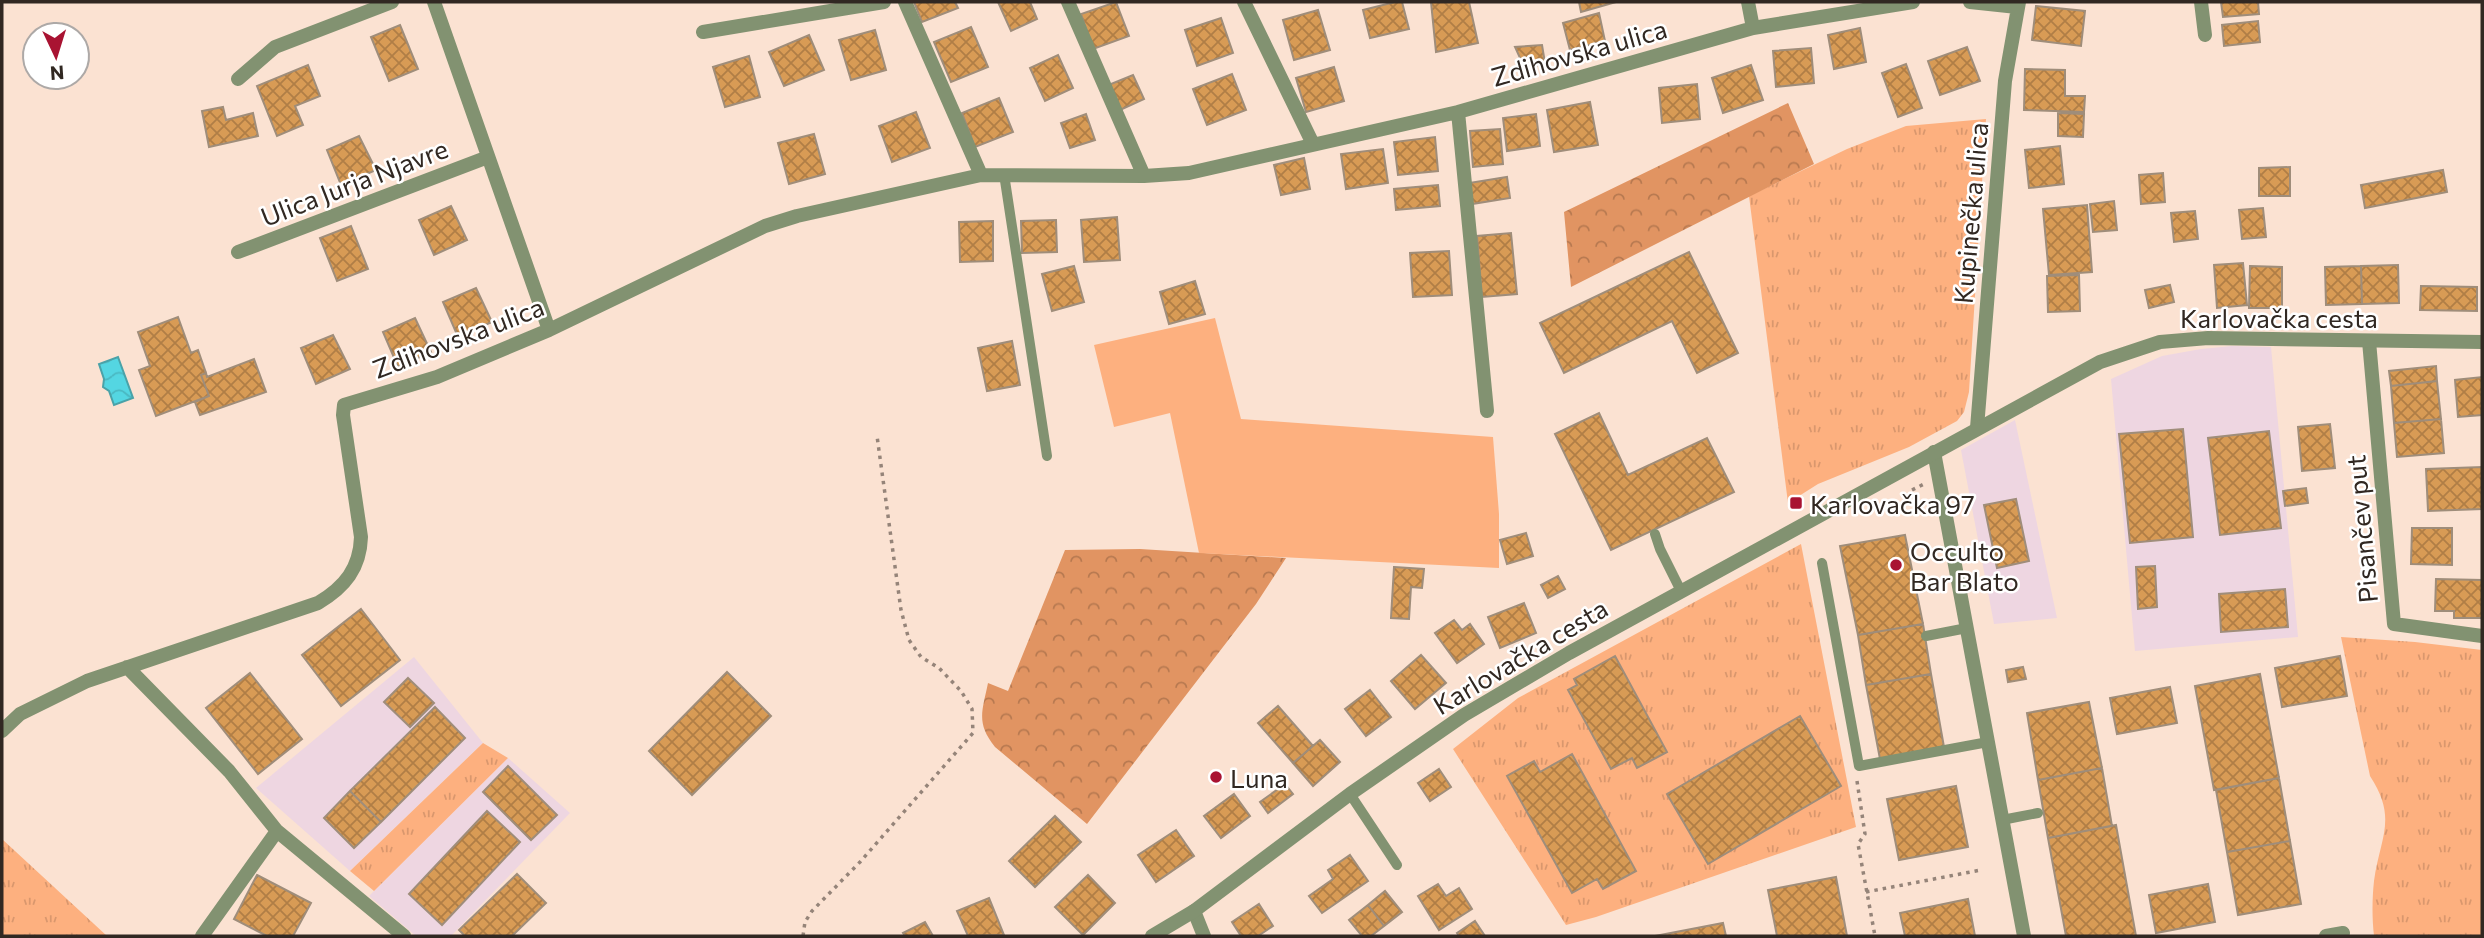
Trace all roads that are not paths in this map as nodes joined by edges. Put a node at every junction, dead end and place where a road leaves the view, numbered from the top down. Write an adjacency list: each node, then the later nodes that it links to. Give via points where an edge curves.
1 (392, 2): 16 (street, via 275,47)
2 (434, 2): 19 (street, Ulica Jurja Njavre)
3 (884, 2): 14 (street)
4 (905, 2): 21 (street)
5 (1068, 2): 22 (street)
6 (1244, 2): 18 (street)
7 (1748, 2): 13 (street)
8 (1913, 2): 12 (street, Zdihovska ulica)
9 (1970, 2): 11 (street)
10 (2201, 2): 15 (street)
11 (2018, 4): 28 (street, Kupinečka ulica, via 2005,81)
12 (1861, 6): 13 (street, Zdihovska ulica)
13 (1753, 28): 17 (street, Zdihovska ulica)
14 (703, 32)
15 (2205, 34)
16 (238, 79)
17 (1458, 112): 18 (street, Zdihovska ulica); 27 (street)
18 (1313, 144): 22 (street, Zdihovska ulica, via 1189,173)
19 (488, 157): 23 (street, Ulica Jurja Njavre); 24 (street, Ulica Jurja Njavre)
20 (1004, 174): 21 (street, Zdihovska ulica); 22 (street, Zdihovska ulica); 30 (lane)
21 (981, 175): 24 (street, Zdihovska ulica, via 765,226)
22 (1144, 176)
23 (238, 252)
24 (549, 330): 37 (street, Zdihovska ulica, via 437,377 344,405 361,551 346,583 335,593 318,603)
25 (2370, 341): 26 (street, Karlovačka cesta); 28 (street, Karlovačka cesta, via 2234,338 2160,342 2100,362); 36 (street, Pisančev put, via 2394,624)
26 (2482, 342)
27 (1487, 411)
28 (1976, 428): 29 (street, Karlovačka cesta)
29 (1934, 452): 33 (street, Karlovačka cesta); 34 (street)
30 (1047, 456)
31 (1655, 534): 33 (lane)
32 (1822, 563): 39 (lane, via 1859,766)
33 (1681, 591): 40 (street, Karlovačka cesta, via 1464,715)
34 (1967, 628): 35 (lane); 39 (street)
35 (1926, 636)
36 (2482, 636)
37 (127, 667): 38 (street, via 20,714); 43 (street, via 229,771)
38 (2, 731)
39 (1988, 741): 42 (street)
40 (1350, 794): 44 (lane); 45 (street, Karlovačka cesta)
41 (2038, 813): 42 (lane)
42 (2003, 820): 51 (street)
43 (276, 831): 47 (street); 48 (street)
44 (1397, 865)
45 (1194, 911): 49 (street, Karlovačka cesta); 50 (street)
46 (2343, 933): 52 (street)
47 (202, 936)
48 (404, 936)
49 (1152, 936)
50 (1204, 936)
51 (2024, 936)
52 (2326, 936)

